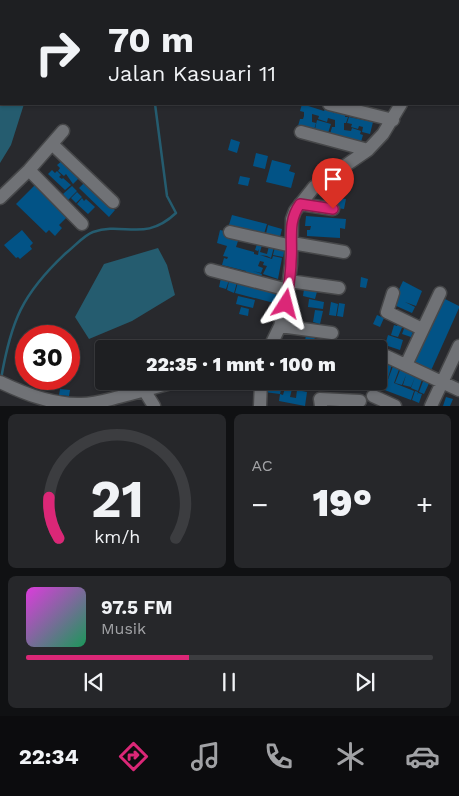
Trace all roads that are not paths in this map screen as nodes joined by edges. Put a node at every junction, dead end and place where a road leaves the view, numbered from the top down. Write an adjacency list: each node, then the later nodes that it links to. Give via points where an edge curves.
1 (333, 105): 3 (street)
2 (400, 105): 3 (street)
3 (393, 120): 7 (street)
4 (63, 131): 6 (street)
5 (301, 132): 7 (street)
6 (52, 144): 8 (street); 10 (street)
7 (368, 150): 11 (street, via 314,187)
8 (29, 170): 9 (street); 13 (street)
9 (0, 198)
10 (113, 202)
11 (300, 204): 12 (street); 15 (street, via 292,219)
12 (333, 209)
13 (82, 224)
14 (230, 232): 15 (street)
15 (292, 244): 16 (street); 18 (street)
16 (344, 252)
17 (211, 270): 18 (street)
18 (288, 285): 19 (street); 22 (street)
19 (338, 288)
20 (393, 293): 23 (street, via 388,312)
21 (440, 293): 23 (street)
22 (280, 326): 24 (street); 25 (street)
23 (422, 329): 28 (street)
24 (332, 334)
25 (272, 340)
26 (459, 346): 29 (street)
27 (387, 356): 28 (street)
28 (406, 365): 29 (street)
29 (442, 381): 33 (street); 41 (street)
30 (0, 382): 36 (street, via 50,400)
31 (144, 390): 36 (street); 37 (street)
32 (259, 390): 38 (street)
33 (459, 390)
34 (373, 396): 40 (street)
35 (360, 401): 39 (street, via 320,400)
36 (83, 405)
37 (154, 406)
38 (260, 406)
39 (321, 406)
40 (395, 406)
41 (431, 406)

